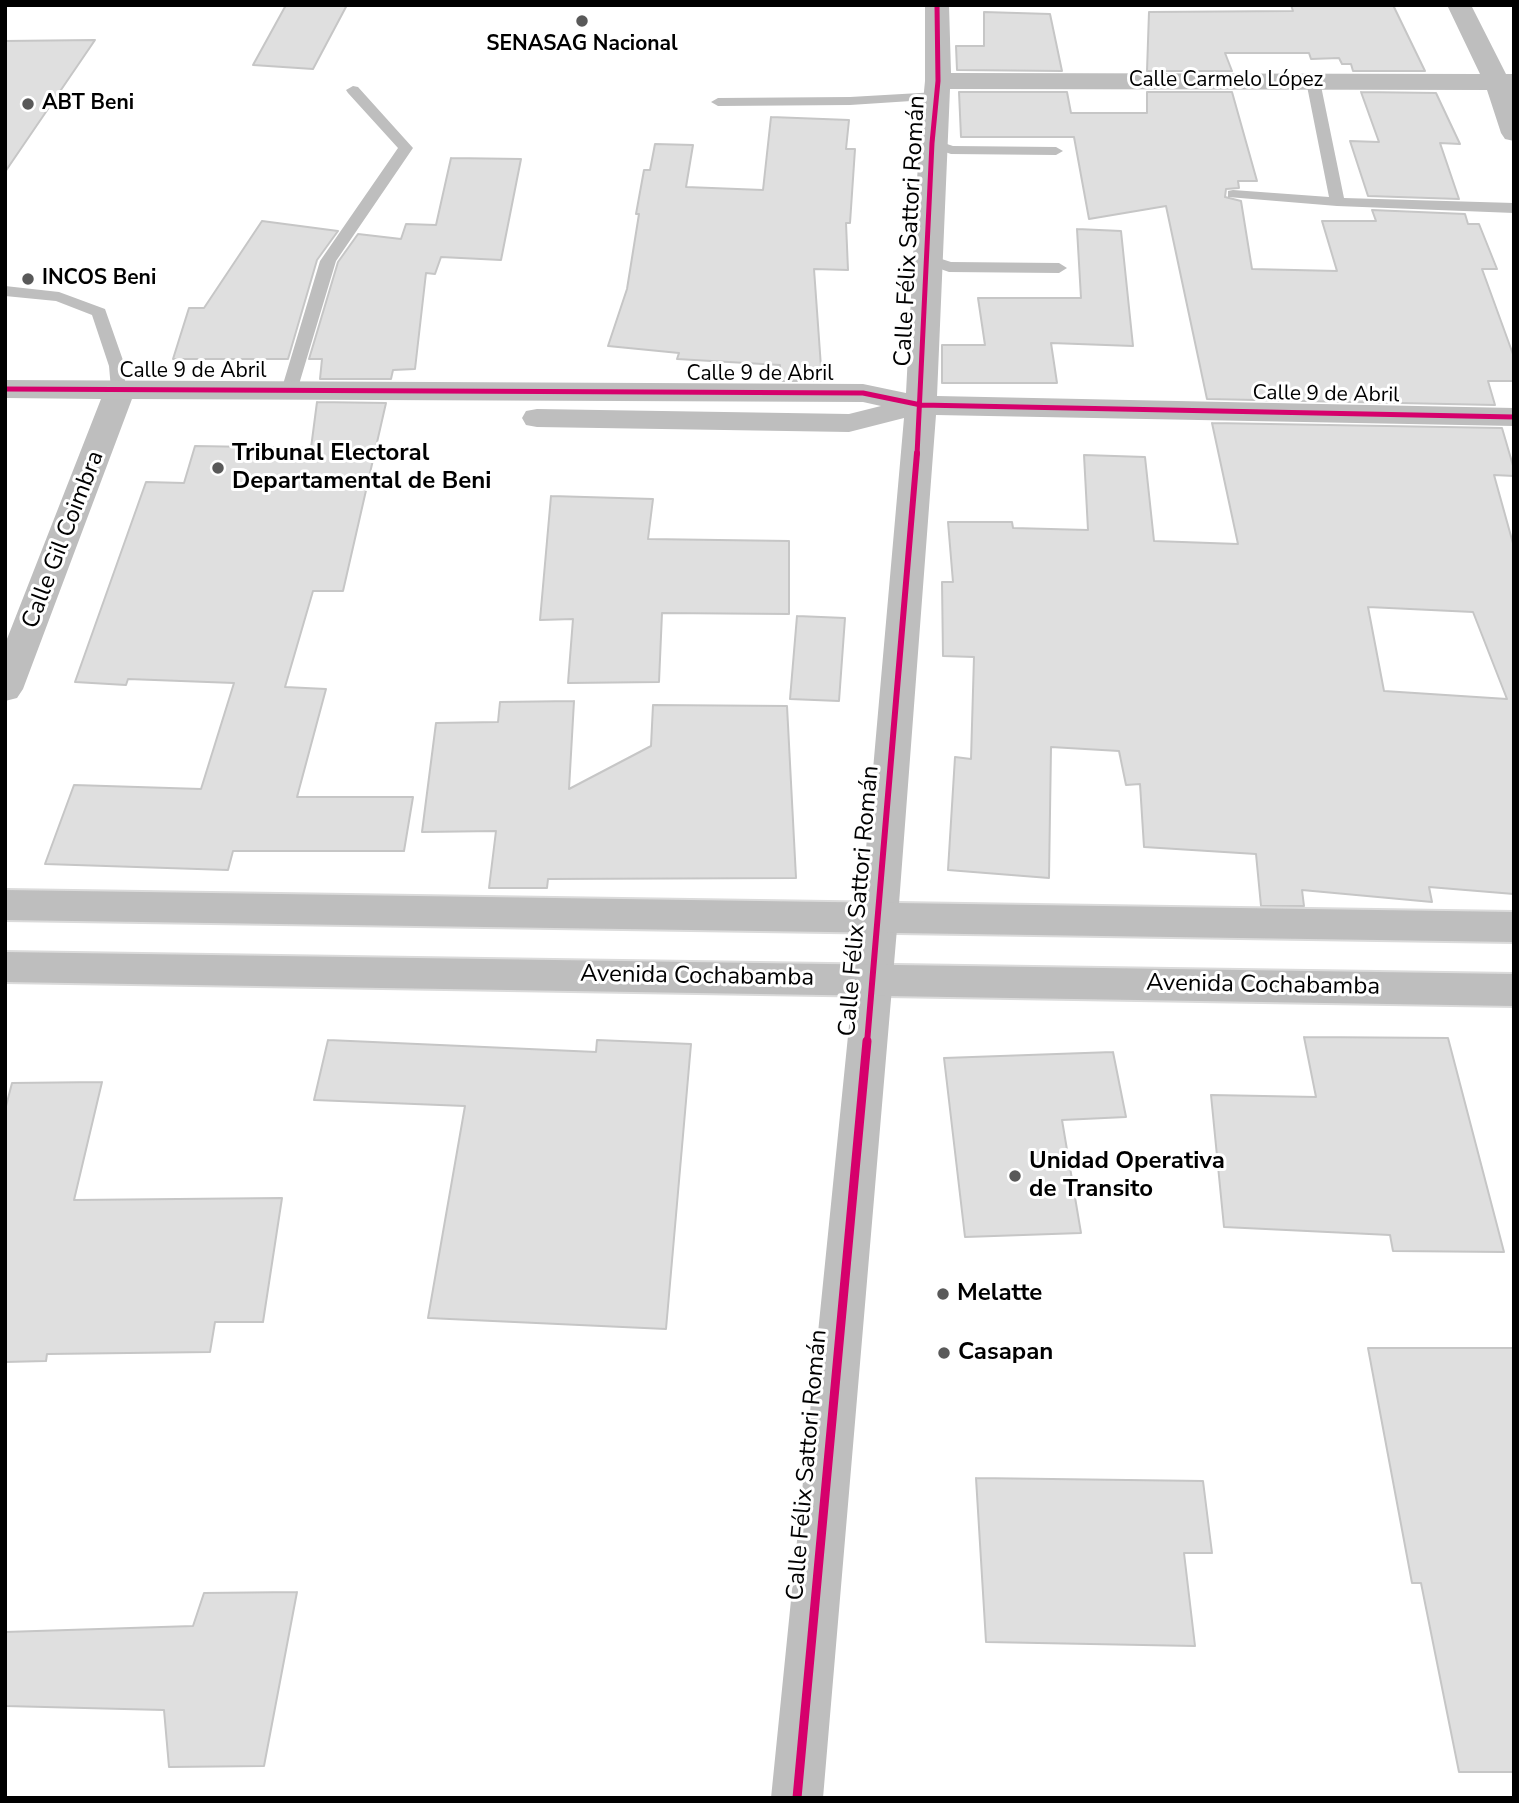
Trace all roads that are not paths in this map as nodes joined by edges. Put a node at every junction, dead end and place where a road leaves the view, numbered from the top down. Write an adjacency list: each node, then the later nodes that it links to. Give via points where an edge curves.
1 (937, 5): 5 (street, Calle Félix Sattori Román)
2 (1459, 5): 4 (street)
3 (1313, 81): 4 (street, Calle Carmelo López); 5 (street, Calle Carmelo López); 12 (lane)
4 (1506, 82): 8 (street)
5 (937, 88): 7 (lane, via 850,101); 9 (street, Calle Félix Sattori Román)
6 (352, 90): 18 (lane, via 406,148 328,261)
7 (718, 102)
8 (1514, 133)
9 (932, 143): 10 (lane, via 951,150); 14 (street, Calle Félix Sattori Román)
10 (1056, 151)
11 (1233, 194): 12 (lane)
12 (1337, 202): 13 (lane)
13 (1514, 208)
14 (926, 259): 15 (lane, via 949,267); 20 (street, Calle Félix Sattori Román)
15 (1059, 268)
16 (5, 291): 19 (lane, via 59,297 99,312 117,366)
17 (5, 388): 19 (street, Calle 9 de Abril)
18 (289, 391): 19 (street, Calle 9 de Abril); 20 (street, Calle 9 de Abril, via 863,393)
19 (116, 401): 20 (street, Calle 9 de Abril, via 849,422); 21 (street, Calle 9 de Abril); 23 (street, Calle Gil Coimbra)
20 (921, 405): 22 (street, Calle 9 de Abril); 25 (street, Calle Félix Sattori Román)
21 (5, 412)
22 (1514, 416)
23 (5, 689)
24 (5, 905): 25 (street)
25 (879, 917): 26 (street); 28 (street, Calle Félix Sattori Román)
26 (1514, 926)
27 (5, 967): 28 (street, Avenida Cochabamba)
28 (873, 980): 29 (street, Avenida Cochabamba); 30 (street, Calle Félix Sattori Román)
29 (1514, 990)
30 (797, 1798)

